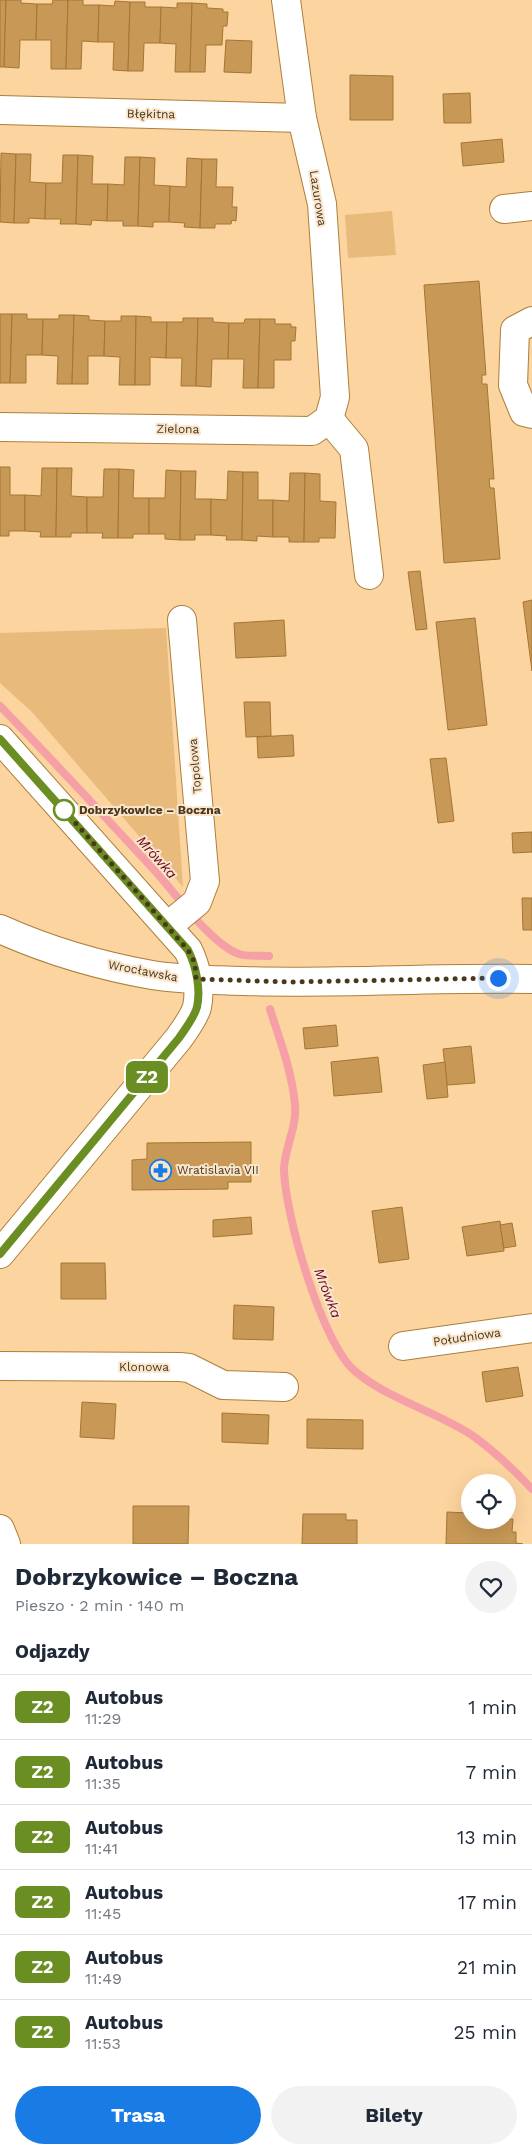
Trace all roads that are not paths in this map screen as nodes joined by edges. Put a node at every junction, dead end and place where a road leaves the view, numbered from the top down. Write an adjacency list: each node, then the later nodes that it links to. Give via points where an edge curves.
1 (286, 0): 3 (street, Lazurowa)
2 (0, 110): 3 (street, Błękitna)
3 (302, 118): 7 (street, Lazurowa, via 322,204)
4 (532, 206): 5 (street)
5 (504, 210)
6 (532, 321): 8 (street, via 515,330 514,384 524,412)
7 (332, 408): 9 (street, Zielona, via 312,430); 10 (street, via 354,449)
8 (532, 414)
9 (0, 427)
10 (369, 574)
11 (182, 620): 13 (street, Topolowa, via 204,881)
12 (0, 740): 13 (street)
13 (183, 915): 15 (street)
14 (0, 929): 15 (street, Wrocławska, via 86,959 152,975)
15 (196, 979): 16 (street, Wrocławska, via 291,982); 17 (street, via 196,1008 179,1038)
16 (532, 979)
17 (0, 1254)
18 (532, 1328): 19 (street, Południowa)
19 (403, 1346)
20 (0, 1366): 21 (street, Klonowa, via 180,1367 189,1368 223,1385)
21 (284, 1387)
22 (0, 1529): 23 (street)
23 (6, 1544)

